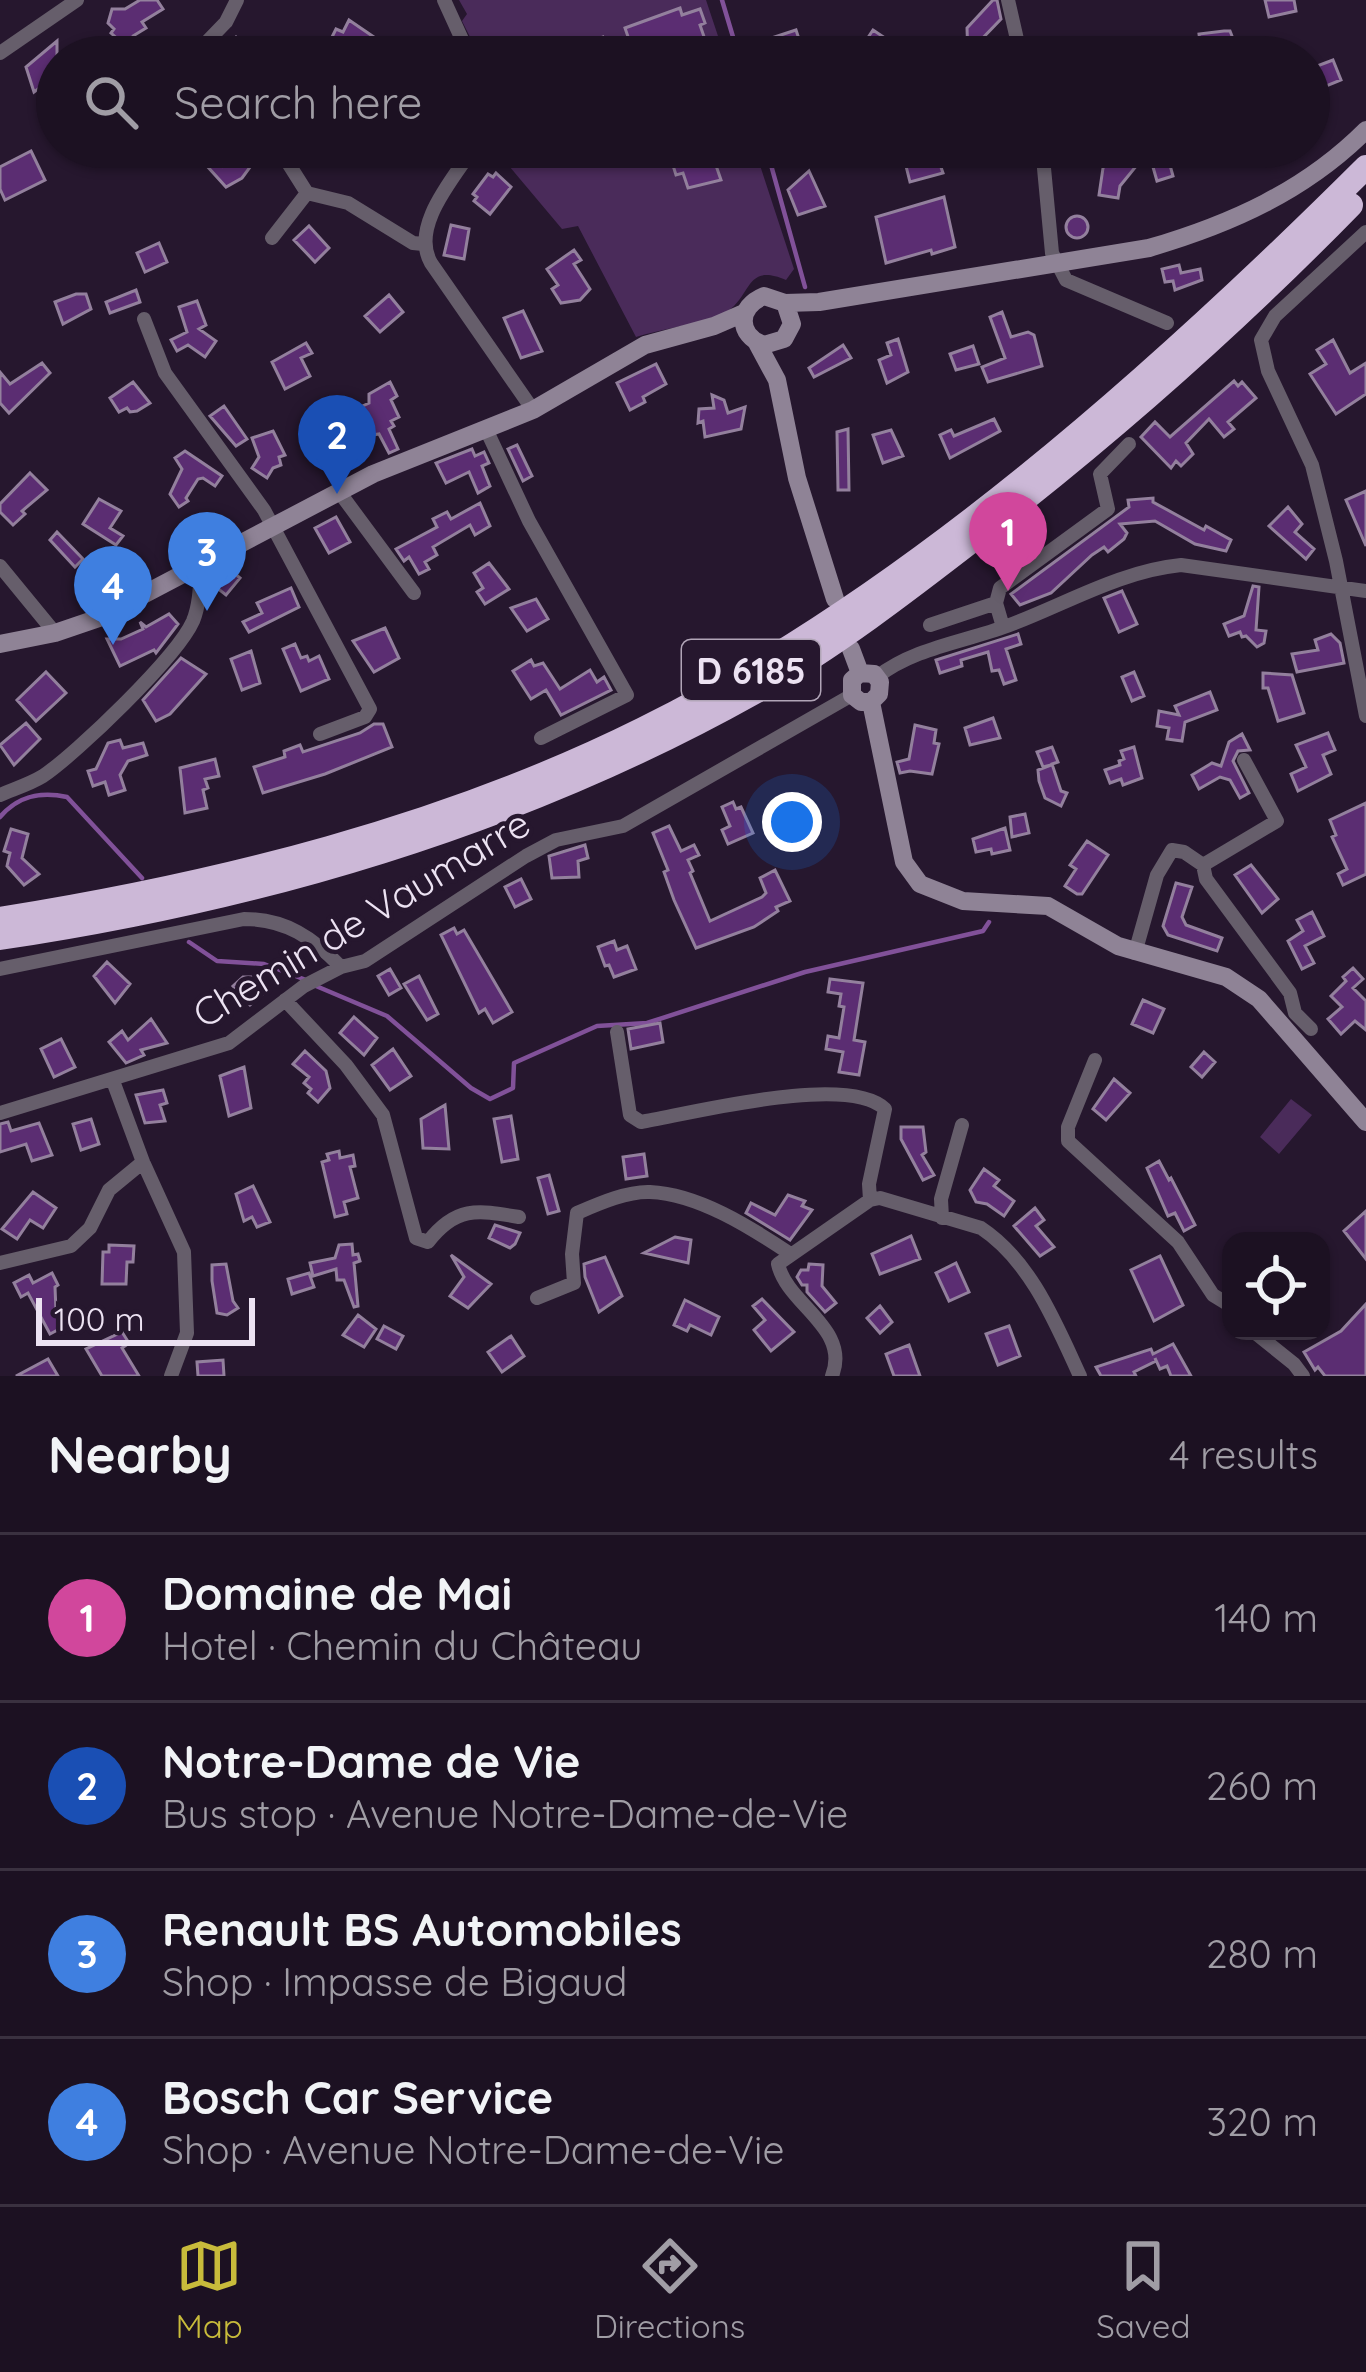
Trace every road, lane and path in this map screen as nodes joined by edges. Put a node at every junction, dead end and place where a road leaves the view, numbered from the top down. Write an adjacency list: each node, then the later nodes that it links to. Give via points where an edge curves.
1 (77, 0): 8 (street)
2 (237, 0): 5 (street)
3 (444, 0): 6 (street)
4 (1008, 0): 7 (street)
5 (212, 36)
6 (460, 36)
7 (1016, 36)
8 (0, 53)
9 (1366, 130): 10 (main road)
10 (1330, 159)
11 (1366, 167): 59 (highway, D 6185, via 1065,443 873,590 695,703 588,754 375,832 157,891)
12 (291, 168): 17 (street)
13 (461, 168): 21 (street)
14 (1045, 168): 22 (street)
15 (1319, 168): 22 (main road, via 1242,216 1149,248)
16 (1366, 190): 23 (highway, D 6185)
17 (307, 193): 20 (street); 21 (street, via 348,203)
18 (1366, 204): 23 (highway)
19 (1366, 232): 40 (street, via 1275,316 1261,340 1312,465)
20 (272, 238)
21 (423, 244): 33 (street)
22 (1056, 264): 24 (main road); 28 (street, via 1066,280)
23 (1284, 273): 60 (highway, D 6185, via 1143,403 952,557 799,665 709,717 558,788 387,850 177,906)
24 (995, 274): 25 (main road); 29 (main road, via 830,310)
25 (785, 303): 26 (main road, via 764,296); 29 (main road)
26 (744, 313): 30 (main road); 31 (main road)
27 (144, 319): 37 (street, via 164,374)
28 (1167, 323)
29 (787, 335): 30 (main road, via 771,345); 32 (main road)
30 (754, 341): 31 (main road, via 711,338); 32 (main road)
31 (626, 357): 33 (main road)
32 (777, 380): 43 (main road)
33 (533, 410): 34 (main road)
34 (486, 429): 36 (main road); 55 (street, via 627,694)
35 (1129, 444): 44 (street, via 1100,474 1108,509 1000,588)
36 (340, 493): 37 (main road); 41 (street)
37 (273, 528): 39 (main road); 54 (street, via 370,709)
38 (0, 566): 47 (street)
39 (200, 566): 47 (main road); 57 (street, via 192,622 177,646 46,774)
40 (1339, 585): 42 (street); 46 (street, via 1161,567); 50 (street)
41 (414, 592)
42 (1364, 594)
43 (835, 599)
44 (996, 603): 45 (street); 46 (street)
45 (930, 625)
46 (1003, 628): 51 (street)
47 (55, 633): 48 (main road)
48 (0, 644)
49 (851, 649): 51 (main road)
50 (1362, 673): 53 (street)
51 (869, 675): 52 (main road, via 852,680); 52 (main road, via 881,688)
52 (862, 699): 61 (main road, via 904,862 920,884 963,901 1048,906); 62 (street, Chemin de Vaumarre, via 623,826 546,846 365,961)
53 (1366, 716)
54 (320, 734)
55 (541, 739)
56 (1244, 760): 58 (street, via 1277,821)
57 (0, 794)
58 (1203, 865): 61 (street, via 1184,852 1165,857); 65 (street)
59 (0, 920)
60 (0, 938)
61 (1135, 953): 70 (main road, via 1226,977 1248,991)
62 (341, 967): 63 (street, via 321,945 266,919); 64 (street, Chemin de Vaumarre)
63 (0, 968)
64 (285, 1000): 68 (street, Chemin de Vaumarre, via 230,1042); 74 (street, via 383,1115 416,1238 428,1242 444,1221 478,1210)
65 (1311, 1029)
66 (617, 1032): 73 (street, via 630,1115 641,1122 810,1092 874,1098 885,1108)
67 (1095, 1060): 79 (street, via 1068,1141 1178,1242)
68 (112, 1081): 69 (street, Chemin de Vaumarre); 72 (street)
69 (0, 1113)
70 (1366, 1122)
71 (962, 1125): 75 (street)
72 (142, 1162): 77 (street, via 110,1190 71,1246); 82 (street, via 184,1252 187,1334)
73 (870, 1200): 75 (street); 76 (street)
74 (519, 1217)
75 (942, 1218): 83 (street, via 981,1228 1005,1247)
76 (789, 1253): 78 (street, via 710,1209 638,1193 577,1213 574,1282); 81 (street, via 778,1264 781,1277 828,1332)
77 (0, 1263)
78 (537, 1298)
79 (1222, 1300)
80 (1264, 1340): 84 (street)
81 (836, 1374)
82 (171, 1376)
83 (1080, 1376)
84 (1303, 1376)

